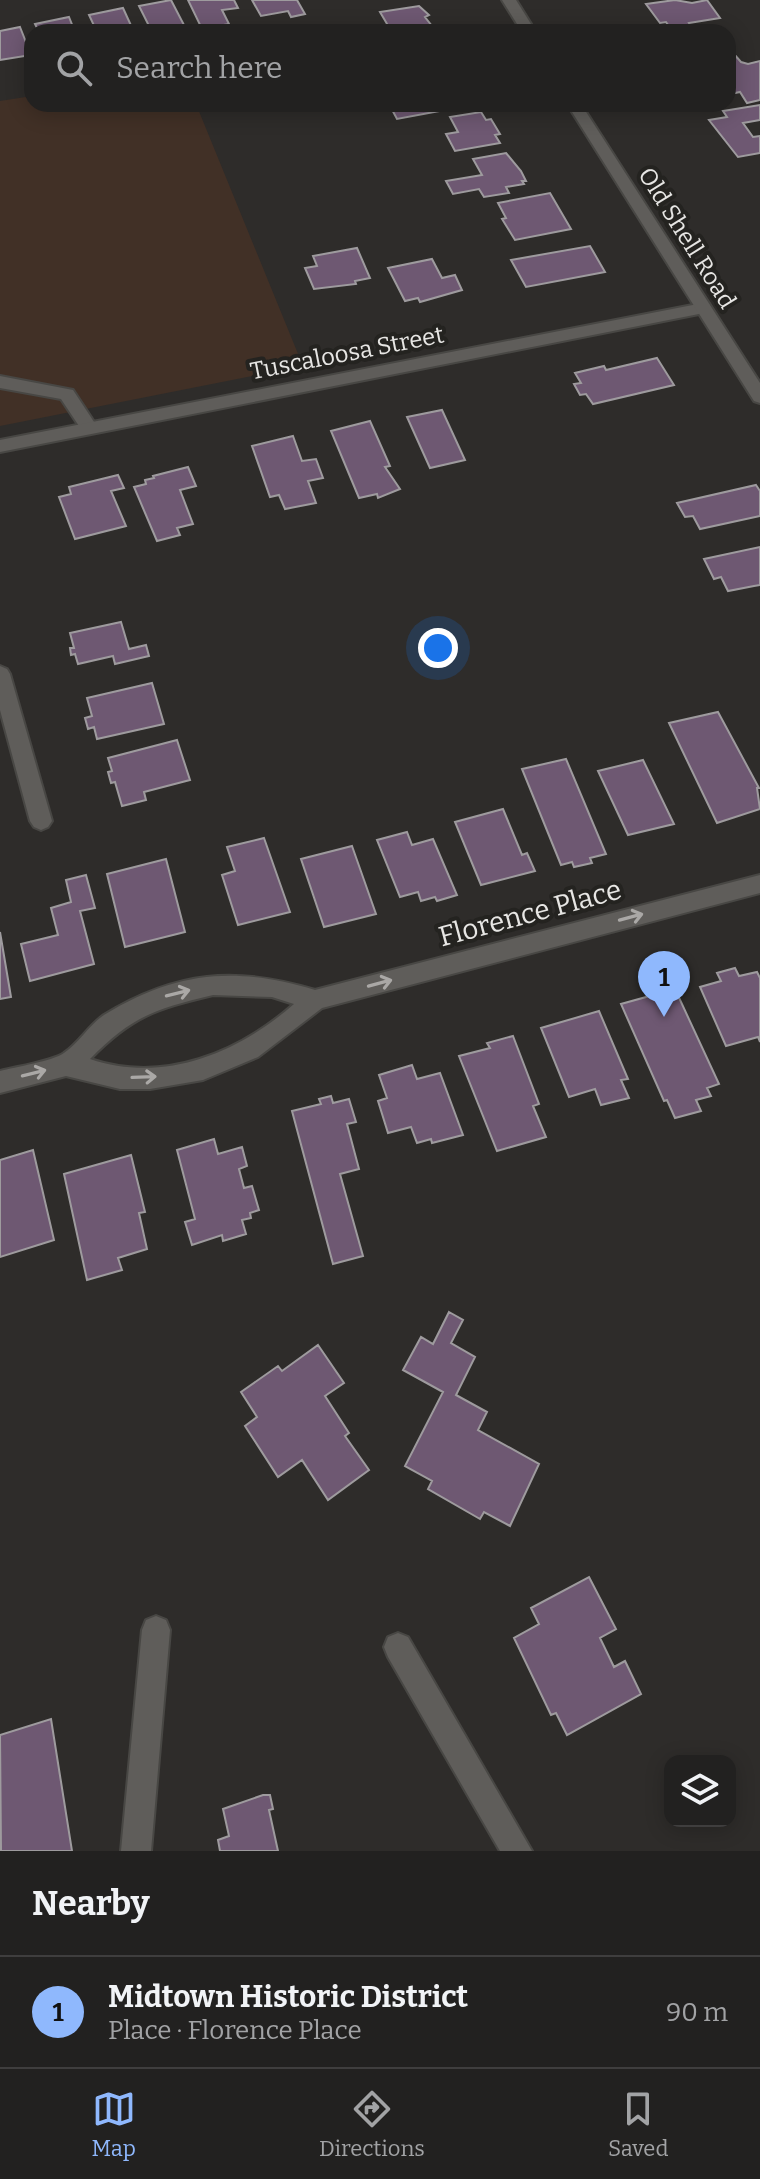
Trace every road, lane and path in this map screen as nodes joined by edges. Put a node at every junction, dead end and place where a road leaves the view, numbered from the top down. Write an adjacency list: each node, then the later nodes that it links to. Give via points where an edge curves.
1 (509, 0): 2 (street)
2 (524, 24)
3 (579, 112): 4 (street, Old Shell Road)
4 (703, 308): 6 (street, Old Shell Road); 7 (street, Tuscaloosa Street)
5 (0, 382): 7 (street, via 67,394)
6 (760, 397)
7 (89, 428): 8 (street, Tuscaloosa Street)
8 (0, 446)
9 (0, 674): 10 (street)
10 (41, 821)
11 (760, 884): 12 (street, Florence Place, one-way to 11)
12 (315, 1000): 13 (street, Florence Place, one-way to 12, via 118,1078 171,1076 231,1062 278,1034); 13 (street, one-way to 12, via 109,1024 155,999 213,985 272,987)
13 (68, 1065): 14 (street, Florence Place, one-way to 13)
14 (0, 1082)
15 (156, 1630): 17 (street)
16 (398, 1647): 18 (street)
17 (136, 1851)
18 (517, 1851)

